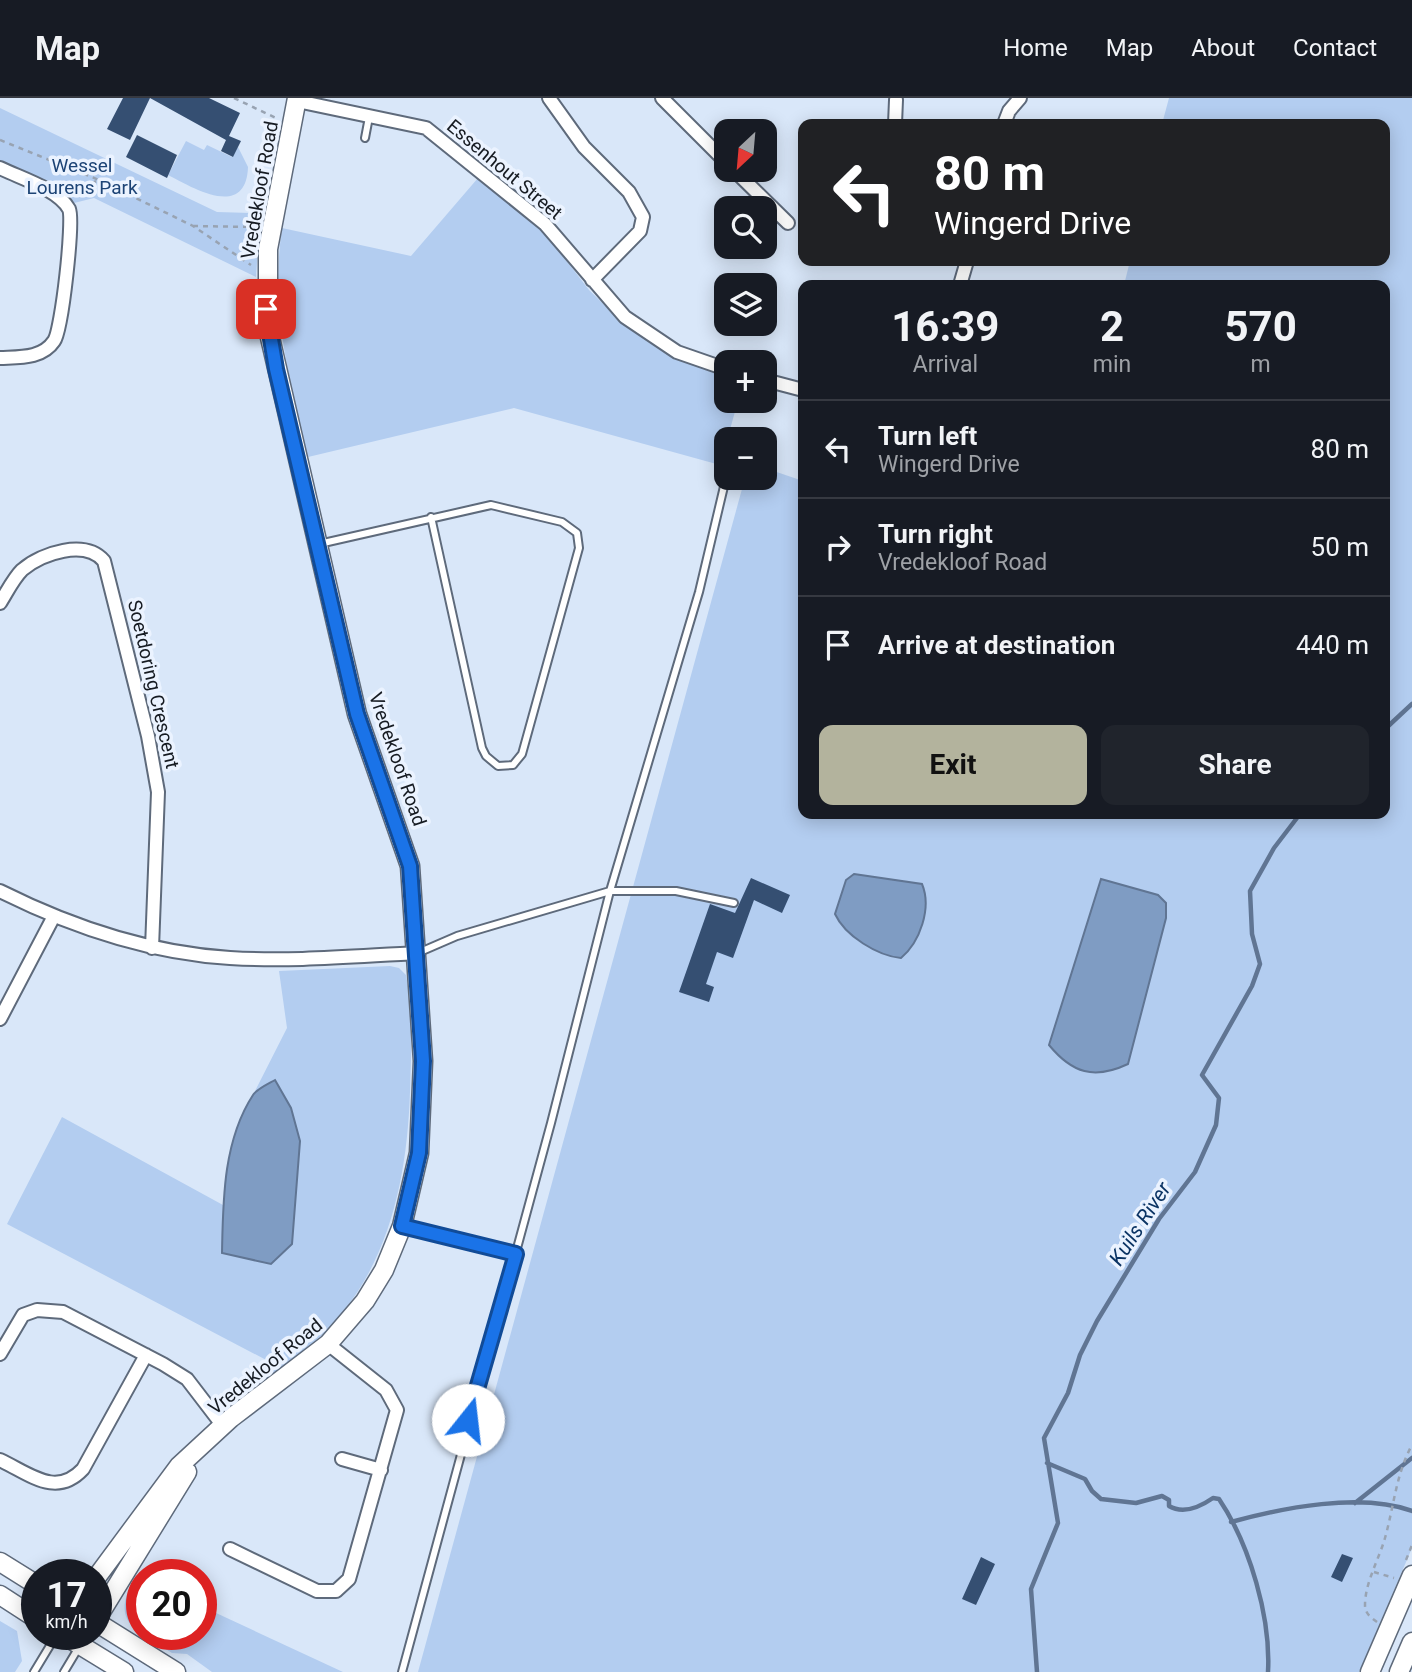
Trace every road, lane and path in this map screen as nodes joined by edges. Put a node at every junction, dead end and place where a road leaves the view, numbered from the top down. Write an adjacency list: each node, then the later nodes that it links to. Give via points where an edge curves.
1 (234, 98): 10 (path)
2 (549, 98): 22 (street, via 584,148 629,192 643,217 640,232)
3 (662, 98): 13 (street)
4 (1020, 98): 9 (street)
5 (293, 99): 7 (street, Essenhout Street); 10 (street, Vredekloof Road)
6 (896, 100): 8 (street)
7 (369, 117): 11 (lane); 22 (street, Essenhout Street, via 426,128 545,224)
8 (895, 119)
9 (1006, 119)
10 (291, 123): 20 (street, Vredekloof Road)
11 (365, 138)
12 (0, 140): 15 (path)
13 (714, 150)
14 (0, 168): 17 (street)
15 (100, 180): 17 (path); 19 (path)
16 (746, 182): 18 (street)
17 (57, 198): 23 (street, via 72,219 59,332 37,355)
18 (788, 223)
19 (193, 226): 20 (path); 21 (path)
20 (271, 228): 21 (street, Vredekloof Road)
21 (266, 274): 29 (street, Vredekloof Road, via 271,349)
22 (592, 280): 24 (street, Essenhout Street, via 619,312 652,337)
23 (0, 358)
24 (714, 365)
25 (777, 383): 26 (street)
26 (798, 389)
27 (723, 490): 32 (lane, via 699,592)
28 (431, 517): 28 (lane, via 491,505 562,522 577,533 579,548 526,741 513,765 498,766 482,748); 29 (lane)
29 (317, 545): 36 (street, Vredekloof Road, via 357,714 410,866)
30 (0, 603): 35 (street, Soetdoring Crescent, via 22,570 44,558 82,549 97,553 104,561 158,792)
31 (0, 891): 34 (street)
32 (610, 891): 33 (lane, via 676,891); 36 (lane, via 457,936); 39 (lane)
33 (734, 903)
34 (54, 916): 35 (street); 37 (street)
35 (152, 948): 36 (street, via 262,960)
36 (418, 953): 38 (street, Vredekloof Road, via 421,1138)
37 (0, 1019)
38 (402, 1226): 39 (lane); 40 (street, Vredekloof Road, via 372,1292)
39 (516, 1254): 68 (lane)
40 (328, 1344): 43 (street, Vredekloof Road); 48 (street, via 386,1390 393,1401 396,1418)
41 (0, 1353): 42 (street, via 20,1318 30,1311 48,1310 72,1316)
42 (146, 1355): 43 (street, via 187,1379); 47 (street, via 74,1479 49,1483)
43 (223, 1426): 44 (street, Vredekloof Road)
44 (204, 1445): 50 (street, Vredekloof Road, via 180,1466); 56 (street, Vredekloof Road)
45 (1412, 1445): 52 (path)
46 (342, 1459): 48 (street)
47 (0, 1460)
48 (381, 1470): 49 (street, via 355,1567 345,1586 336,1591 317,1591)
49 (230, 1549)
50 (110, 1559)
51 (0, 1562): 53 (street)
52 (1374, 1573): 54 (path); 58 (path, via 1365,1607 1369,1617)
53 (21, 1575)
54 (1405, 1577): 69 (street)
55 (0, 1595): 57 (street)
56 (112, 1595)
57 (21, 1609)
58 (1379, 1623)
59 (112, 1631): 67 (street)
60 (1412, 1642): 70 (street)
61 (49, 1650): 64 (lane)
62 (78, 1650): 65 (lane)
63 (96, 1650): 66 (street)
64 (34, 1672)
65 (64, 1672)
66 (124, 1672)
67 (176, 1672)
68 (402, 1672)
69 (1370, 1672)
70 (1399, 1672)

